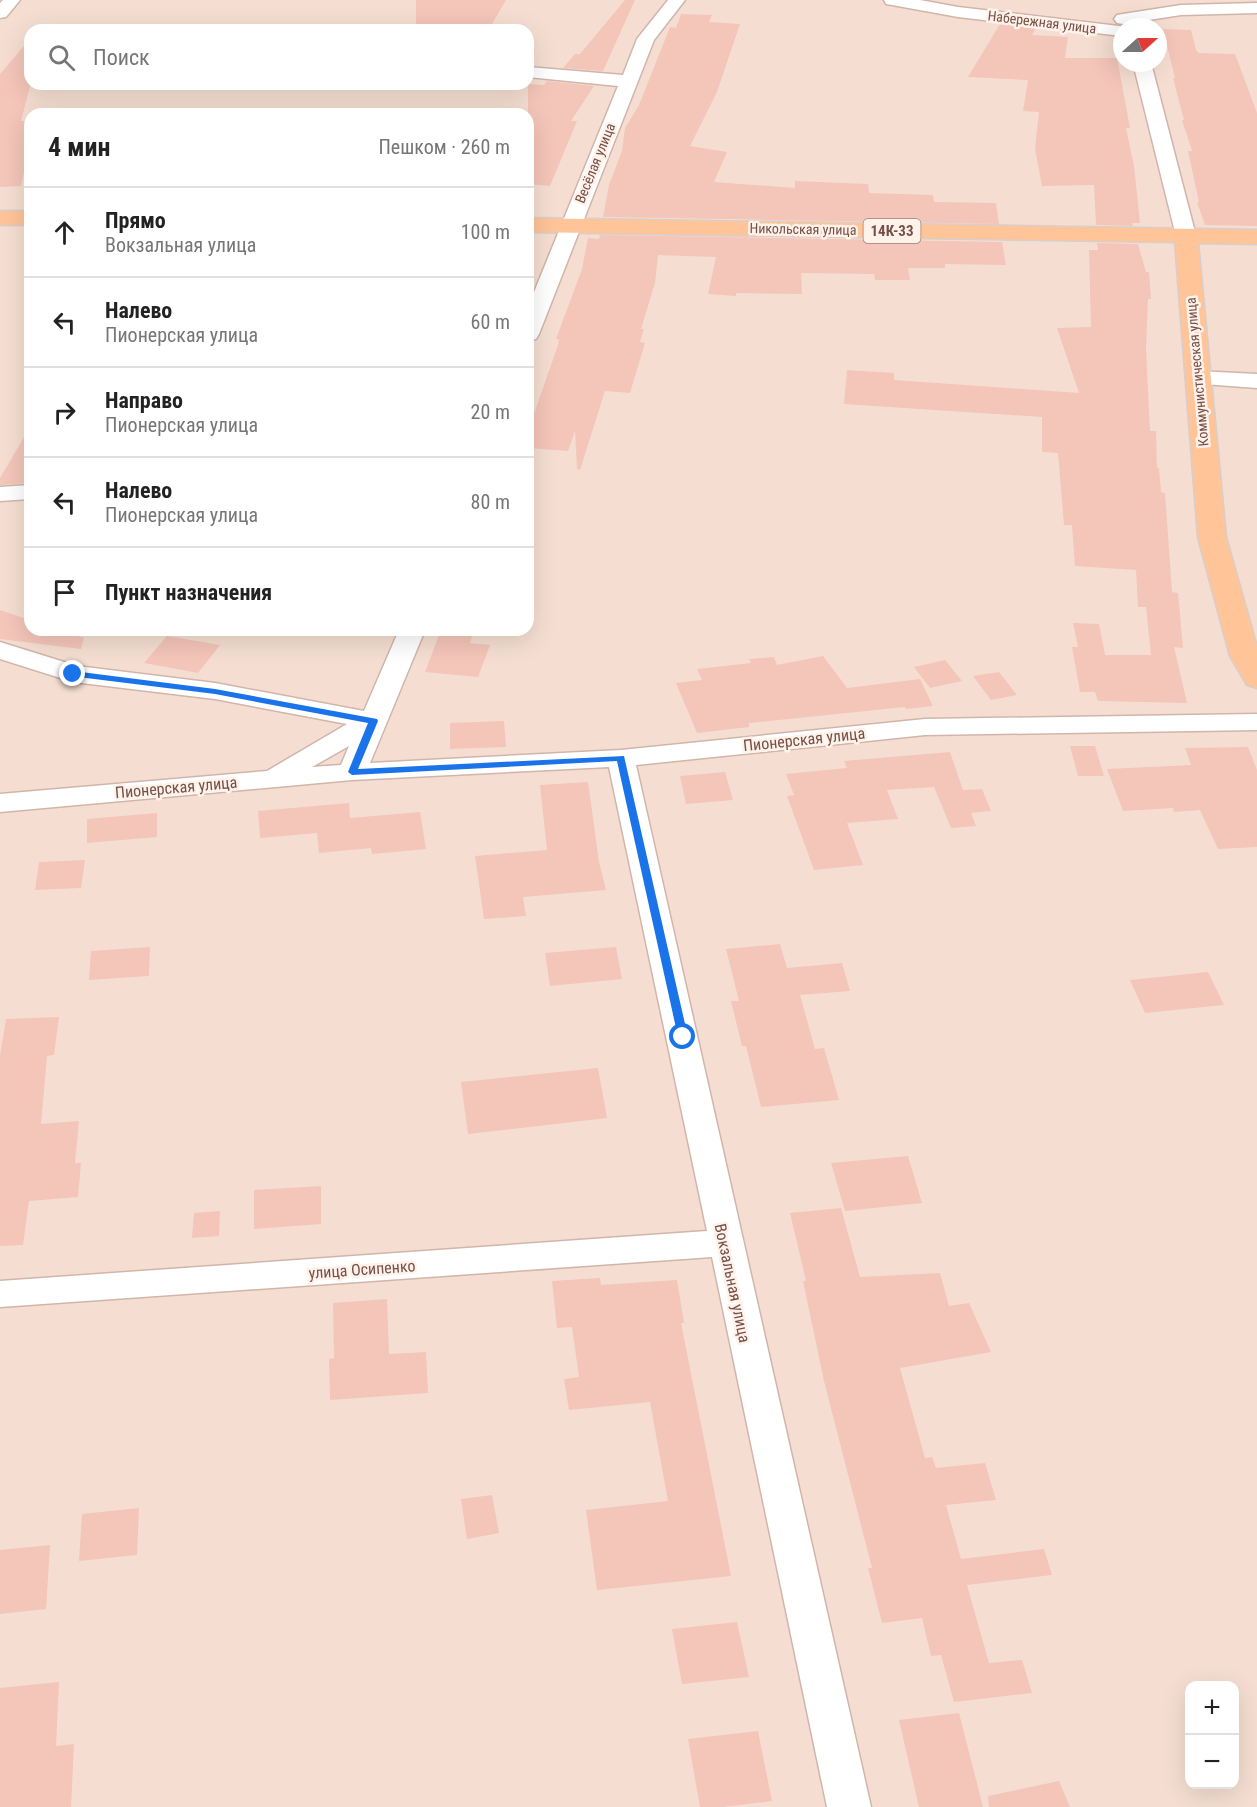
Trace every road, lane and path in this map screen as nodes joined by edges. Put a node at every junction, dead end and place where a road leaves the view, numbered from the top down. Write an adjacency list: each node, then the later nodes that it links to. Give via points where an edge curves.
1 (12, 0): 5 (street)
2 (677, 0): 10 (street, Весёлая улица, via 646,39)
3 (892, 0): 7 (street, Набережная улица, via 958,12)
4 (1257, 8): 6 (street, Набережная улица, via 1181,10)
5 (0, 13)
6 (1138, 18)
7 (1113, 21)
8 (1144, 72): 15 (street, Коммунистическая улица)
9 (534, 73): 10 (street)
10 (628, 81): 14 (street, Весёлая улица)
11 (0, 218): 12 (main road)
12 (24, 218)
13 (534, 225): 14 (main road, Никольская улица / 14К-33)
14 (570, 226): 15 (main road, Никольская улица / 14К-33); 17 (street, Весёлая улица)
15 (1186, 236): 16 (main road, Никольская улица / 14К-33); 18 (main road, Коммунистическая улица)
16 (1257, 237)
17 (534, 319)
18 (1198, 378): 19 (street); 24 (main road, Коммунистическая улица, via 1212,537 1245,656)
19 (1257, 381)
20 (24, 492): 21 (street)
21 (0, 494)
22 (409, 636): 25 (street)
23 (0, 650): 25 (street, via 73,674 215,691)
24 (1257, 679)
25 (374, 721): 28 (street); 29 (street)
26 (1257, 722): 27 (street, Пионерская улица, via 925,728)
27 (621, 758): 28 (street, Пионерская улица); 31 (street, Вокзальная улица)
28 (352, 772): 29 (street, Пионерская улица)
29 (271, 779): 30 (street, Пионерская улица)
30 (0, 803)
31 (724, 1243): 32 (street, улица Осипенко); 33 (street, Вокзальная улица)
32 (0, 1294)
33 (849, 1807)

